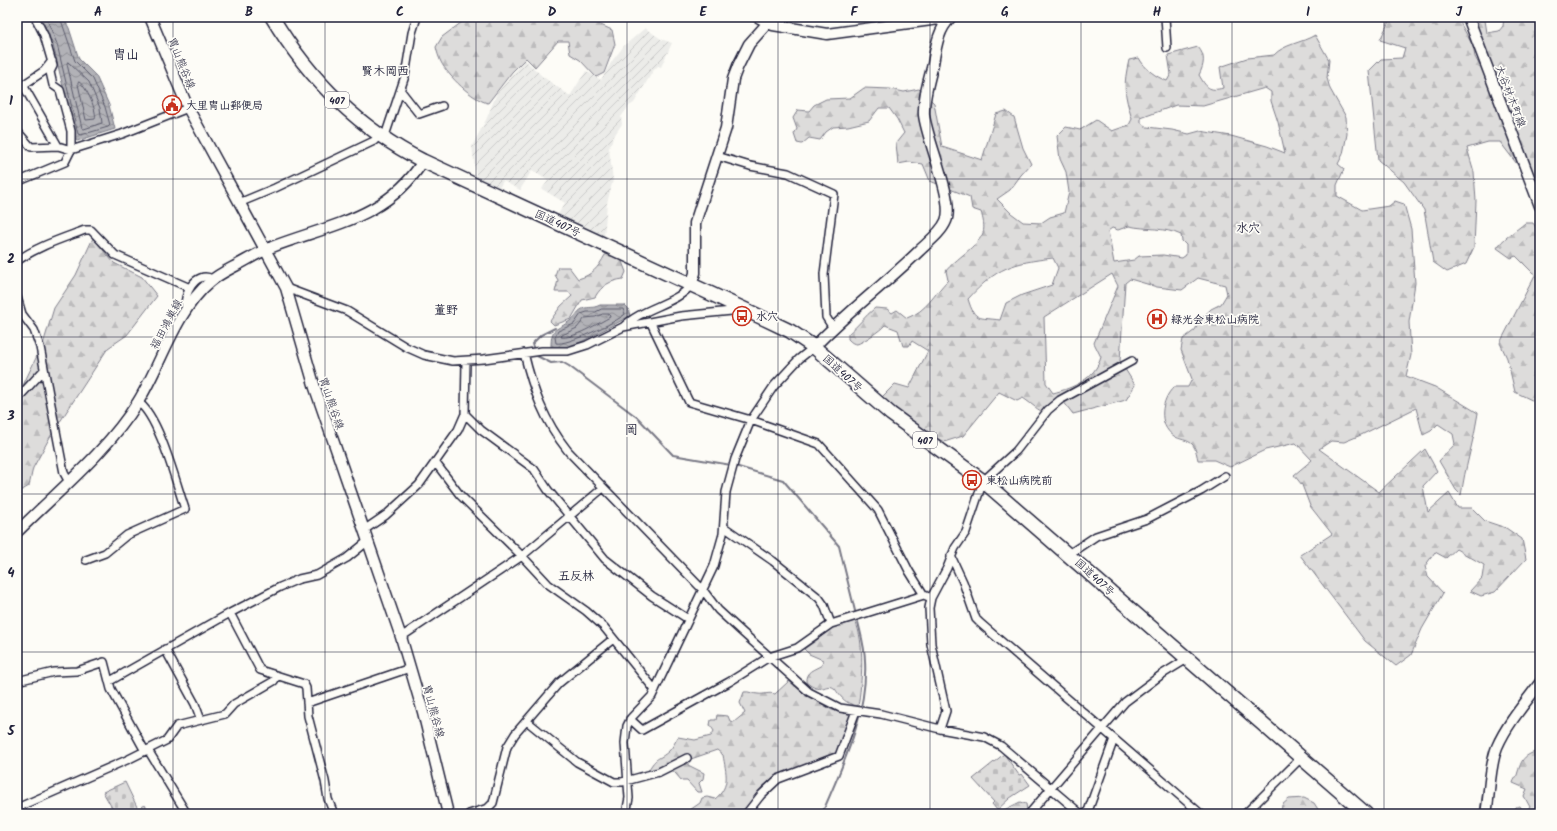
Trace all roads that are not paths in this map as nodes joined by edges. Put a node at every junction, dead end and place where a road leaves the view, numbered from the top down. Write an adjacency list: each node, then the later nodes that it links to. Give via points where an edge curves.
1 (35, 17): 11 (street)
2 (272, 17): 16 (highway, 国道407号 / 407, via 295,53 320,83 344,108)
3 (417, 17): 12 (street)
4 (758, 17): 8 (main road)
5 (1165, 17): 10 (street)
6 (1468, 17): 23 (main road, 大谷材木町線)
7 (153, 18): 14 (main road, 胄山熊谷線)
8 (770, 20): 9 (main road, via 827,34 939,19); 19 (main road, via 749,44 738,66 733,79 726,128)
9 (948, 20): 35 (main road, via 936,47 924,108 930,143 944,186 948,213 946,222 906,264)
10 (1167, 48)
11 (52, 61): 17 (street, via 44,71 23,85); 18 (street, via 50,72 53,85 60,90 69,124)
12 (401, 91): 13 (street, via 419,114); 16 (street)
13 (442, 106)
14 (188, 108): 18 (street, via 122,134); 22 (main road, 胄山熊谷線)
15 (17, 131): 17 (street, via 31,147)
16 (382, 138): 20 (highway, 国道407号 / 407); 22 (street)
17 (58, 146): 18 (street)
18 (71, 150): 21 (street, via 65,162)
19 (717, 156): 27 (main road, via 695,223 695,273); 35 (street, via 750,166 788,173 834,194 824,274 826,318)
20 (422, 161): 24 (main road, 福田鴻巣線, via 405,184 369,212 348,222); 27 (highway, 国道407号 / 407)
21 (17, 182)
22 (238, 203): 24 (main road, 胄山熊谷線)
23 (1540, 206)
24 (265, 250): 26 (main road, 福田鴻巣線); 29 (main road, 胄山熊谷線)
25 (17, 261): 28 (street, via 42,246 91,230 115,255)
26 (212, 279): 28 (street, via 208,276 202,277); 31 (main road, 福田鴻巣線)
27 (691, 285): 32 (highway, 国道407号 / 407); 34 (street, via 678,296 645,310)
28 (190, 288): 31 (street, via 185,302)
29 (286, 288): 38 (street, via 347,311 387,337 424,355); 52 (main road, 胄山熊谷線, via 317,395)
30 (17, 297): 40 (street, via 22,314 36,336)
31 (186, 309): 42 (main road, 福田鴻巣線)
32 (746, 310): 33 (street, via 681,316); 36 (highway, 国道407号 / 407, via 790,331)
33 (651, 323): 34 (street); 44 (street, via 689,402)
34 (623, 327): 37 (street, via 580,348)
35 (833, 328): 36 (main road)
36 (814, 347): 44 (street, via 774,386); 47 (highway, 国道407号 / 407, via 891,414)
37 (524, 353): 38 (street); 49 (street, via 533,388 548,423 568,452)
38 (466, 361): 43 (street)
39 (1132, 361): 47 (street, via 1060,400 1048,410 1016,451)
40 (44, 370): 41 (street); 48 (street, via 64,473)
41 (17, 399)
42 (138, 402): 48 (main road, 福田鴻巣線, via 114,434); 58 (street, via 145,408 159,434 185,509 127,535 105,553)
43 (465, 414): 45 (street, via 458,430); 50 (street, via 481,430 534,469)
44 (751, 420): 51 (street, via 735,459 726,492); 60 (street, via 818,444 878,510 909,571)
45 (435, 462): 52 (street, via 404,499); 56 (street, via 460,495)
46 (1225, 476): 55 (street, via 1147,519 1096,536)
47 (983, 481): 55 (highway, 国道407号 / 407); 57 (street, via 966,532)
48 (68, 482): 53 (main road, 福田鴻巣線)
49 (602, 488): 50 (street); 59 (street)
50 (570, 516): 56 (street); 62 (street, via 605,559 652,596)
51 (724, 527): 59 (street, via 714,566); 63 (street, via 773,561 819,598)
52 (364, 530): 54 (main road, 胄山熊谷線)
53 (17, 532)
54 (368, 541): 61 (street, via 347,558 317,575 299,578 280,586); 64 (main road, 胄山熊谷線)
55 (1069, 554): 68 (highway, 国道407号 / 407)
56 (522, 556): 64 (street); 65 (street, via 548,584 586,611)
57 (951, 556): 60 (street); 80 (street, via 976,619)
58 (86, 560)
59 (703, 590): 62 (street); 67 (street, via 718,610)
60 (928, 597): 63 (street); 81 (street, via 930,636 946,711)
61 (230, 613): 66 (street); 70 (street, via 260,670)
62 (688, 619): 74 (street)
63 (831, 624): 67 (street, via 797,648)
64 (401, 637): 69 (main road, 胄山熊谷線)
65 (613, 639): 74 (street); 79 (street, via 562,681)
66 (165, 649): 72 (street); 78 (street)
67 (769, 658): 76 (street, via 809,692 840,708); 77 (street, via 642,730)
68 (1187, 659): 80 (street, via 1125,702); 84 (highway, 国道407号 / 407)
69 (410, 668): 75 (street); 89 (main road, 胄山熊谷線)
70 (277, 676): 75 (street, via 304,684); 78 (street, via 274,681 234,704 225,714)
71 (17, 681): 72 (street, via 54,672 77,671 104,662)
72 (110, 681): 83 (street, via 111,689)
73 (1540, 683): 101 (main road, via 1511,722 1497,748 1492,764)
74 (654, 690): 77 (street, via 652,696)
75 (307, 702): 91 (street, via 328,799)
76 (856, 711): 81 (street, via 881,714); 94 (street, via 839,756 778,779)
77 (630, 719): 86 (street, via 624,734)
78 (201, 720): 83 (street, via 176,727 167,740)
79 (528, 722): 86 (street, via 577,762 614,782); 92 (street, via 515,734 507,747 494,802 488,808)
80 (1102, 728): 82 (street); 87 (street)
81 (940, 729): 87 (street, via 984,737 1001,746)
82 (1114, 739): 97 (street); 98 (street)
83 (146, 750): 88 (street); 90 (street)
84 (1302, 757): 99 (street); 100 (highway, 国道407号 / 407)
85 (687, 758): 86 (street, via 659,772)
86 (628, 780): 93 (street, via 630,798)
87 (1051, 788): 95 (street); 96 (street)
88 (17, 808)
89 (449, 813)
90 (187, 814)
91 (334, 814)
92 (469, 814)
93 (626, 814)
94 (746, 814)
95 (1029, 814)
96 (1081, 814)
97 (1087, 814)
98 (1201, 814)
99 (1245, 814)
100 (1366, 814)
101 (1486, 814)

